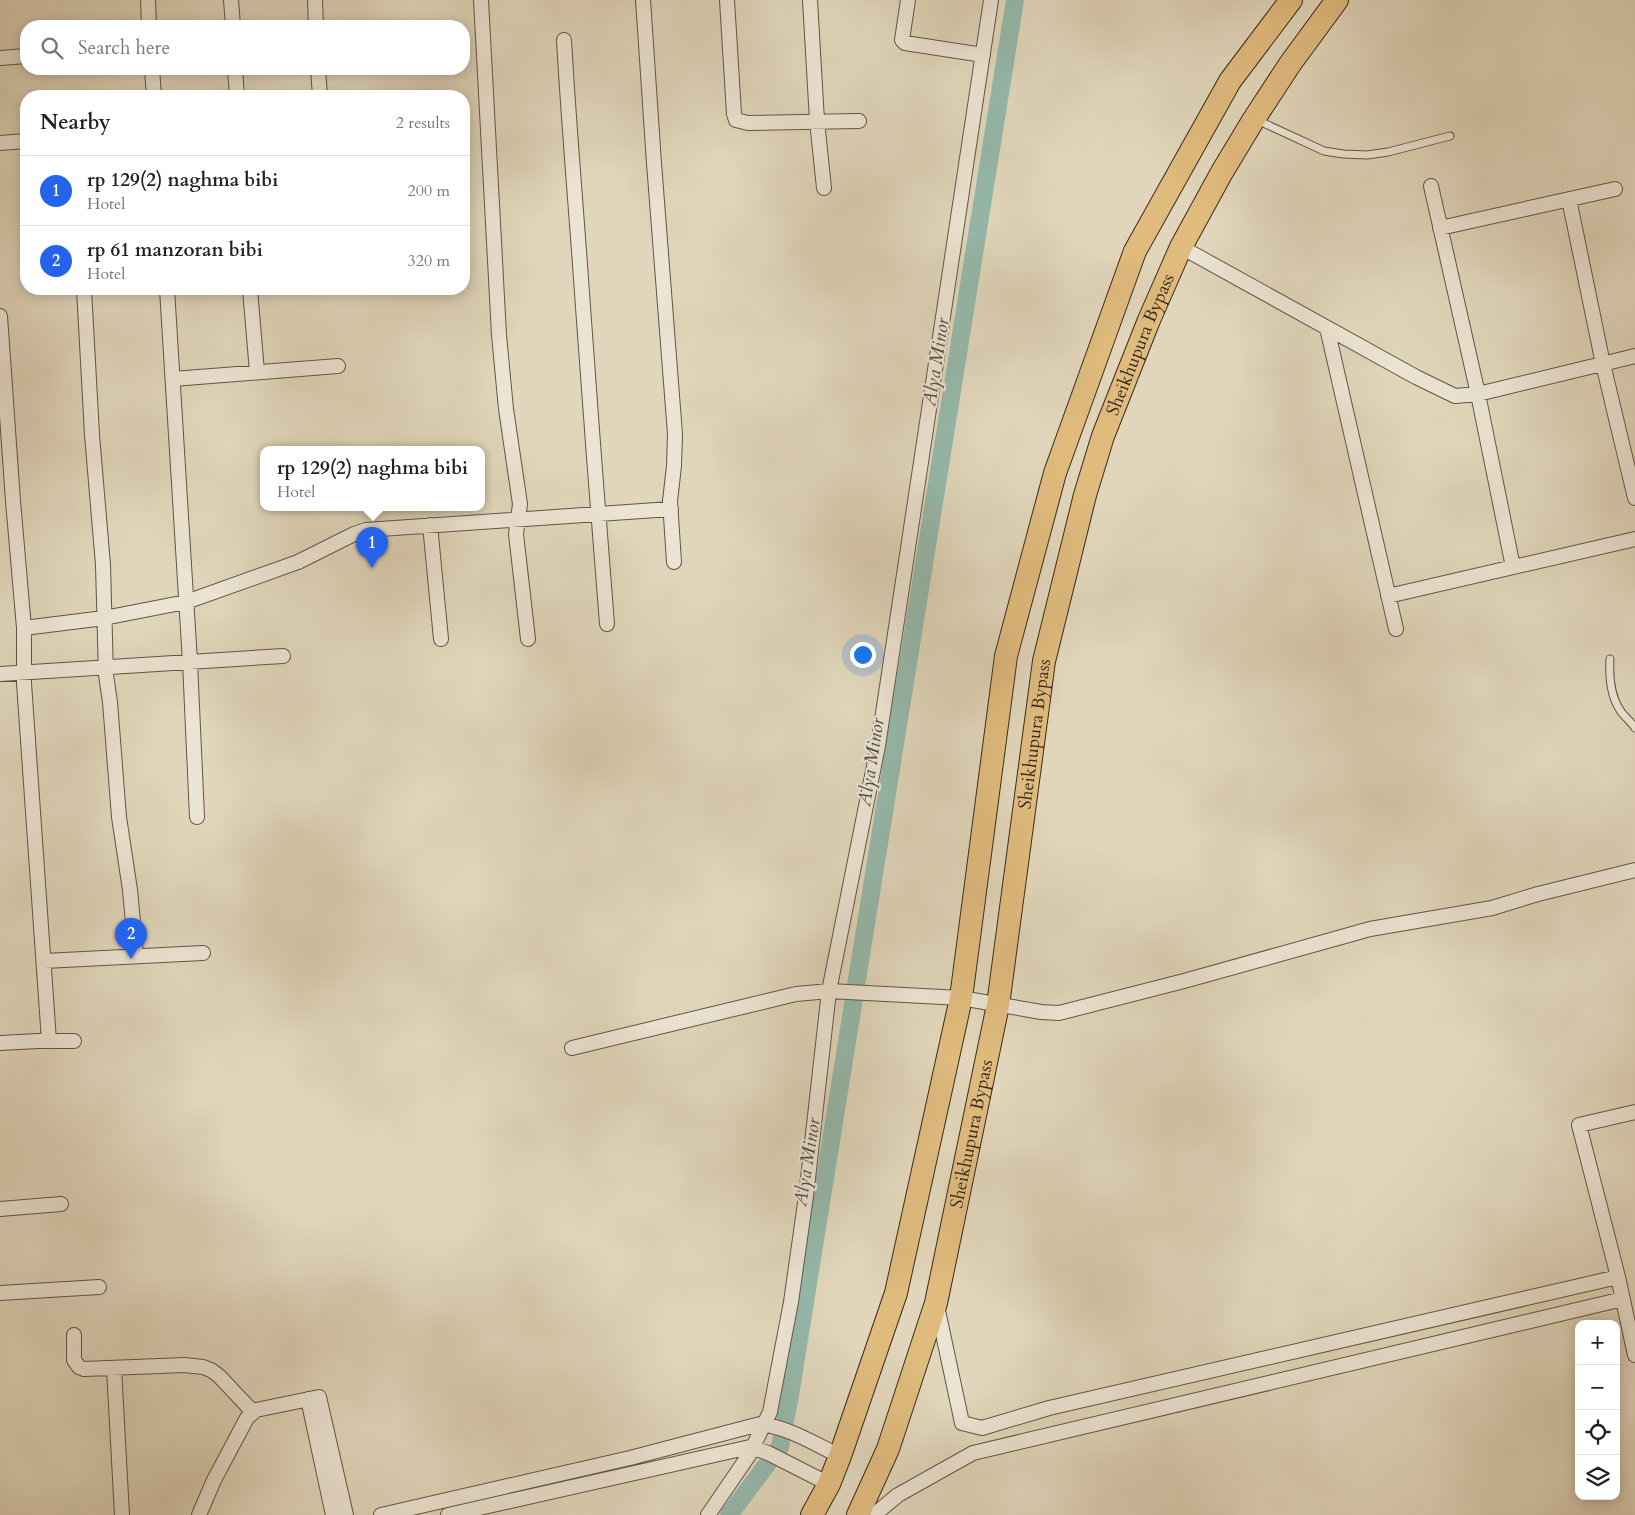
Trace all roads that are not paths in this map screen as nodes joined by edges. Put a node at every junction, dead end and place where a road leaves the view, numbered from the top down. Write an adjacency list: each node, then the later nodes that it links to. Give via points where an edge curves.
1 (148, 0): 12 (street)
2 (231, 0): 13 (street)
3 (315, 0): 14 (street)
4 (481, 0): 51 (street, via 499,335 519,493)
5 (644, 0): 49 (street, via 675,434)
6 (727, 0): 26 (street, via 736,120)
7 (810, 0): 26 (street)
8 (908, 0): 16 (street, via 903,41)
9 (991, 0): 16 (street)
10 (1290, 0): 77 (highway, Sheikhupura Bypass, via 1230,81 1136,251 1055,473 1006,656)
11 (1337, 0): 25 (highway, Sheikhupura Bypass)
12 (149, 20)
13 (232, 20)
14 (316, 20)
15 (564, 40): 50 (street)
16 (983, 55): 76 (street, via 878,746)
17 (20, 56): 18 (street)
18 (0, 58)
19 (152, 75): 22 (street)
20 (235, 75): 23 (street)
21 (318, 75): 24 (street)
22 (154, 90)
23 (237, 90)
24 (320, 90)
25 (1254, 119): 28 (lane, via 1324,151 1343,154 1388,152); 36 (highway, Sheikhupura Bypass)
26 (817, 121): 27 (street); 32 (street)
27 (859, 121)
28 (1450, 136)
29 (20, 141): 30 (street)
30 (0, 143)
31 (1431, 186): 35 (street)
32 (824, 188)
33 (1615, 189): 34 (street)
34 (1569, 199): 35 (street); 43 (street)
35 (1440, 228): 47 (street)
36 (1181, 247): 41 (street); 78 (highway, Sheikhupura Bypass, via 1103,436 1044,661)
37 (84, 295): 58 (street)
38 (167, 295): 46 (street)
39 (251, 295): 45 (street)
40 (0, 316): 60 (street)
41 (1327, 328): 47 (street, via 1455,396); 56 (street)
42 (1635, 356): 43 (street)
43 (1603, 364): 47 (street); 48 (street)
44 (338, 366): 45 (street)
45 (257, 372): 46 (street)
46 (173, 379): 57 (street)
47 (1478, 394): 55 (street)
48 (1635, 498)
49 (671, 509): 50 (street); 54 (street)
50 (598, 514): 51 (street); 59 (street)
51 (518, 519): 52 (street); 63 (street, via 516,534)
52 (430, 524): 57 (street, via 366,530 298,562); 62 (street)
53 (1635, 538): 55 (street)
54 (674, 562)
55 (1513, 567): 56 (street)
56 (1388, 596): 61 (street)
57 (186, 602): 58 (street); 66 (street)
58 (104, 618): 60 (street); 67 (street)
59 (607, 624)
60 (24, 628): 68 (street)
61 (1396, 629)
62 (440, 639)
63 (528, 639)
64 (283, 656): 66 (street)
65 (1610, 658): 70 (lane, via 1609,675 1618,708)
66 (190, 662): 67 (street); 71 (street)
67 (106, 668): 68 (street); 74 (street, via 118,817)
68 (24, 673): 69 (street); 75 (street)
69 (0, 674)
70 (1635, 728)
71 (198, 817)
72 (1635, 870): 78 (street, via 1492,908 1370,929 1058,1013)
73 (203, 953): 74 (street)
74 (136, 955): 75 (street)
75 (44, 961): 79 (street)
76 (829, 991): 77 (street); 82 (street, via 796,994); 96 (street, via 806,1196 791,1302 770,1412)
77 (961, 998): 78 (street); 98 (highway, Sheikhupura Bypass, via 896,1293)
78 (998, 1005): 90 (highway, Sheikhupura Bypass)
79 (49, 1041): 80 (street); 81 (street)
80 (74, 1041)
81 (0, 1043)
82 (572, 1048)
83 (1635, 1112): 86 (street, via 1579,1125)
84 (61, 1204): 85 (street)
85 (0, 1208)
86 (1618, 1277): 89 (street); 90 (street, via 1049,1408 982,1428 962,1423)
87 (99, 1287): 88 (street)
88 (0, 1293)
89 (1623, 1299): 92 (street); 109 (street, via 973,1453 898,1495)
90 (936, 1303): 108 (highway, Sheikhupura Bypass, via 888,1449)
91 (74, 1335): 93 (street, via 74,1360 79,1367)
92 (1635, 1355)
93 (114, 1368): 95 (street, via 203,1367 219,1376); 100 (street)
94 (308, 1399): 95 (street); 102 (street); 103 (street, via 319,1397)
95 (253, 1412): 101 (street, via 214,1480)
96 (777, 1428): 97 (street); 98 (street); 104 (street, via 755,1425 630,1458)
97 (754, 1448): 99 (street); 105 (street); 106 (street)
98 (840, 1456): 99 (highway, Sheikhupura Bypass)
99 (829, 1484): 107 (highway, Sheikhupura Bypass)
100 (122, 1515)
101 (199, 1515)
102 (333, 1515)
103 (346, 1515)
104 (381, 1515)
105 (448, 1515)
106 (708, 1515)
107 (812, 1515)
108 (858, 1515)
109 (874, 1515)

